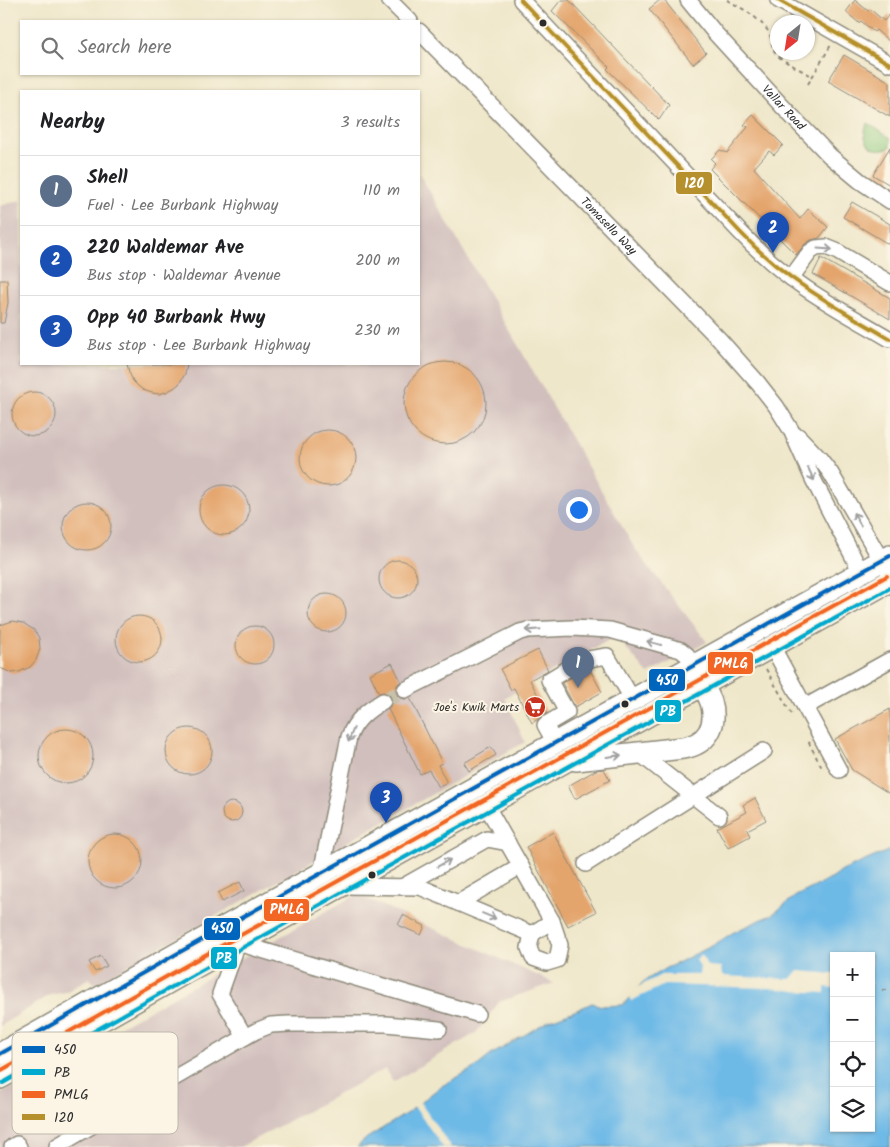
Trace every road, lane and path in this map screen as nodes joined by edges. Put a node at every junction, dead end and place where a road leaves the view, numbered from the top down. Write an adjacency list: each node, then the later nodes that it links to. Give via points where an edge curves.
1 (389, 0): 6 (street)
2 (521, 0): 13 (street, via 744,236)
3 (688, 0): 12 (street, Vallar Road, via 830,156)
4 (727, 0): 10 (path, via 757,19 768,31 772,48 779,57)
5 (778, 0): 9 (street)
6 (409, 20)
7 (420, 31): 16 (street, Tomasello Way, via 739,361)
8 (831, 45): 10 (path)
9 (890, 64)
10 (812, 76): 11 (path)
11 (808, 84)
12 (890, 201)
13 (791, 278): 14 (street, one-way to 14, via 810,252 826,247); 15 (street)
14 (890, 283)
15 (890, 339)
16 (791, 430): 17 (street, Tomasello Way, one-way to 16, via 830,472); 18 (street, Tomasello Way, one-way to 18)
17 (887, 564): 18 (highway)
18 (862, 572): 22 (highway, via 719,652)
19 (890, 581): 20 (highway)
20 (772, 646): 22 (highway, via 735,668); 26 (street)
21 (890, 660): 26 (street)
22 (698, 676): 23 (street, one-way to 23, via 681,650 613,631 572,628 528,630); 24 (highway); 29 (highway, via 713,714 705,738 686,748); 30 (highway)
23 (405, 690)
24 (633, 700): 27 (highway); 27 (street, via 608,656 582,660 549,680 567,712 544,725)
25 (383, 701): 38 (street, one-way to 38, via 363,715 349,738)
26 (805, 707): 31 (street)
27 (555, 743): 38 (highway)
28 (764, 751): 32 (street)
29 (639, 753): 30 (highway, one-way to 29); 32 (street)
30 (566, 761): 33 (highway)
31 (839, 770)
32 (694, 796): 34 (street); 36 (street)
33 (486, 805): 35 (street); 39 (highway)
34 (719, 816)
35 (508, 843): 37 (street); 40 (street, one-way to 35, via 487,839)
36 (586, 864)
37 (521, 866): 41 (street); 42 (street)
38 (321, 873): 49 (highway)
39 (341, 886): 40 (street); 44 (highway)
40 (402, 887): 41 (street, via 420,887)
41 (458, 904): 43 (street, one-way to 43)
42 (552, 921): 43 (street); 43 (street, via 560,945 557,960 547,963 533,958 530,948)
43 (532, 934)
44 (238, 943): 47 (street); 50 (highway); 51 (street, via 220,994)
45 (882, 990): 46 (path)
46 (890, 990)
47 (477, 1014)
48 (439, 1029): 51 (street, via 386,1024 289,1024 271,1025)
49 (39, 1032)
50 (81, 1032)
51 (244, 1037): 55 (street)
52 (12, 1047): 53 (highway)
53 (0, 1054)
54 (12, 1071): 56 (highway)
55 (178, 1075)
56 (0, 1078)
57 (78, 1134): 58 (street)
58 (57, 1146)
59 (12, 1147): 60 (street, via 17,1144)
60 (19, 1147)

